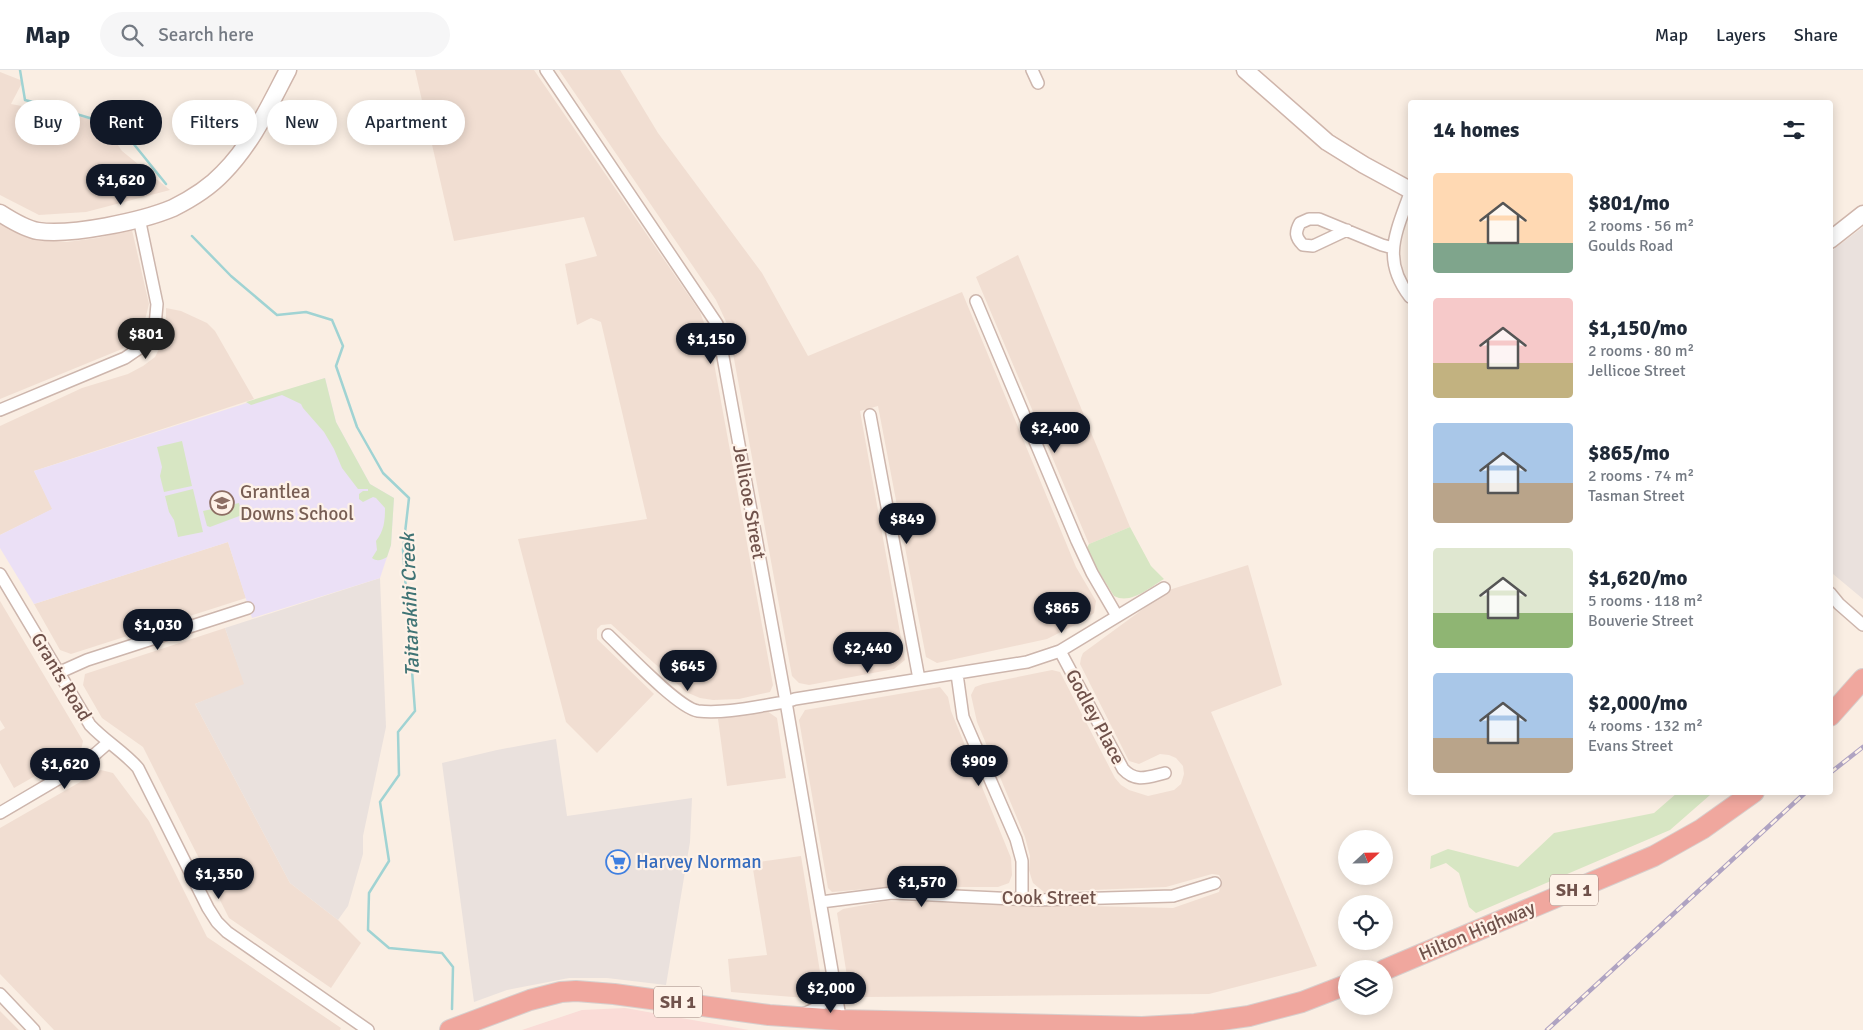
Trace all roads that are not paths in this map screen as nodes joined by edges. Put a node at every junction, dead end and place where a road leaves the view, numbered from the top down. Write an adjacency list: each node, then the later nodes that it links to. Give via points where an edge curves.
1 (288, 70): 10 (street, via 252,136 224,173 186,201)
2 (546, 70): 30 (street, Jellicoe Street, via 717,324)
3 (1032, 70): 5 (street)
4 (1245, 70): 6 (street, via 1327,142)
5 (1038, 84)
6 (1408, 191)
7 (1408, 199): 13 (street)
8 (0, 213): 10 (street, via 37,231 73,231)
9 (1863, 214): 12 (street)
10 (139, 218): 16 (street, via 157,304 155,326 147,343 125,358)
11 (1347, 230): 13 (street)
12 (1833, 238)
13 (1393, 248): 14 (street, via 1395,271)
14 (1408, 294)
15 (976, 301): 22 (street, via 1077,541)
16 (0, 410)
17 (870, 415): 28 (street)
18 (0, 574): 26 (street, Grants Road)
19 (1164, 588): 22 (street)
20 (1833, 597): 23 (street)
21 (248, 608): 26 (street, via 79,662)
22 (1117, 616): 25 (street)
23 (1863, 625)
24 (608, 635): 30 (street, via 679,703 696,711)
25 (1060, 651): 27 (street, via 1014,665); 33 (street, Godley Place, via 1128,775 1142,778)
26 (58, 673): 32 (street, Grants Road, via 90,725)
27 (956, 674): 28 (street); 37 (street, via 963,717 1016,839 1022,861)
28 (918, 679): 30 (street)
29 (1863, 679): 31 (highway)
30 (786, 702): 38 (street, Jellicoe Street)
31 (1833, 713)
32 (109, 742): 35 (street, via 85,763); 47 (street, Grants Road, via 138,768 217,922 238,941)
33 (1165, 773)
34 (1750, 795): 39 (highway, Hilton Highway / SH 1, via 1702,829 1654,856)
35 (0, 813)
36 (1215, 883): 37 (street, Cook Street, via 1173,896)
37 (1022, 899): 38 (street, Cook Street, via 892,893)
38 (821, 902): 40 (street, Jellicoe Street)
39 (1393, 966)
40 (834, 982): 43 (street, via 829,997 822,1005); 45 (street, Jellicoe Street)
41 (1338, 988): 44 (highway, SH 1, via 1275,1010 1204,1023 1142,1026)
42 (0, 994): 46 (street)
43 (797, 1017): 45 (highway, SH 1); 48 (highway, SH 1, via 586,990 560,992 530,1000)
44 (964, 1024): 45 (highway, SH 1); 49 (street)
45 (842, 1025)
46 (34, 1030)
47 (368, 1030)
48 (450, 1030)
49 (942, 1030)

